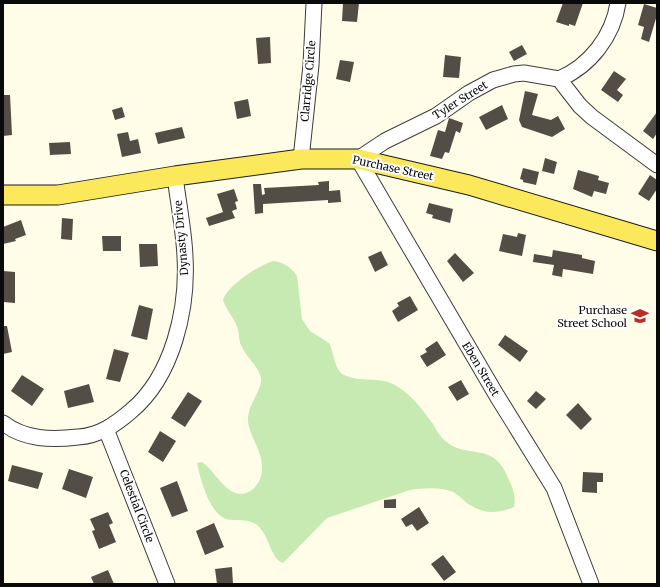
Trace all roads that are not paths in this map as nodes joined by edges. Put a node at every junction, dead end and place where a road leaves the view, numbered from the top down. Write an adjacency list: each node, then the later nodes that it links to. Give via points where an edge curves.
1 (314, 3): 4 (street, Clarridge Circle, via 311,65)
2 (618, 3): 3 (street, via 612,24 594,55 574,73)
3 (559, 79): 5 (street, Tyler Street, via 524,73 493,80 436,116 385,141); 6 (street, via 592,117)
4 (301, 159): 5 (main road, Purchase Street); 7 (main road, Purchase Street)
5 (358, 159): 9 (main road, Purchase Street, via 469,185); 13 (street, Eben Street, via 504,408 554,488)
6 (657, 165)
7 (175, 176): 8 (main road, Purchase Street, via 58,195); 11 (street, Dynasty Drive, via 185,256 185,283 179,322 168,359 157,384 139,405)
8 (3, 194)
9 (657, 241)
10 (3, 423): 11 (street, Dynasty Drive, via 29,436 54,440 88,437)
11 (106, 429): 12 (street, Celestial Circle)
12 (167, 584)
13 (591, 584)

